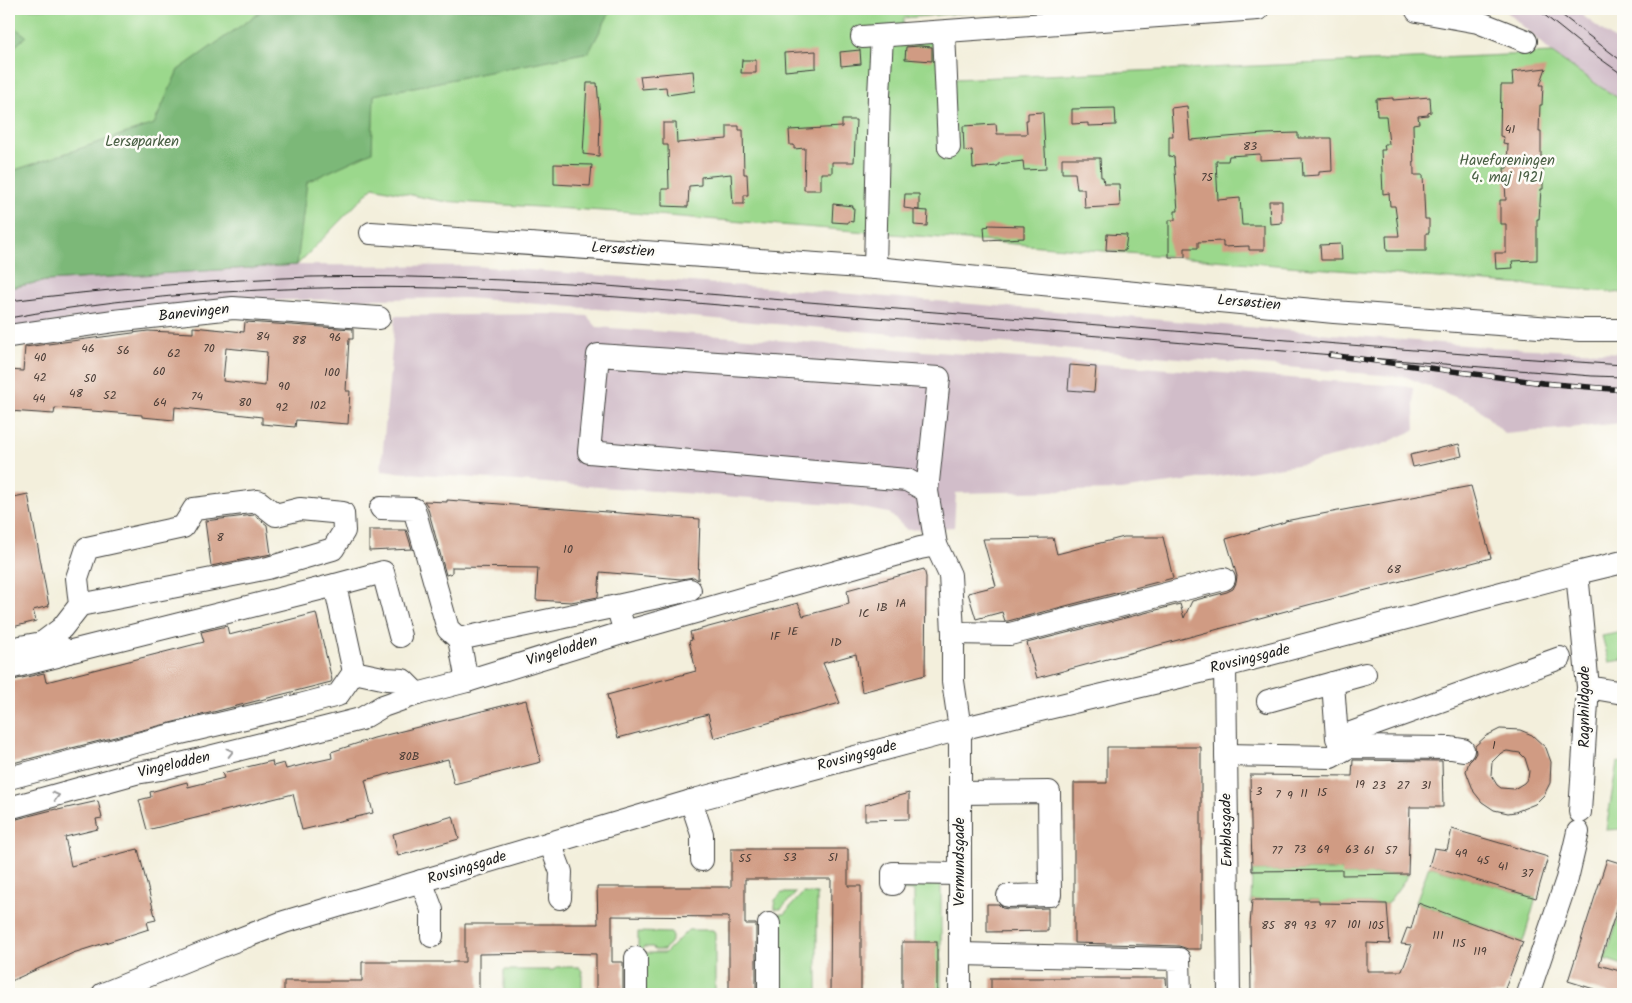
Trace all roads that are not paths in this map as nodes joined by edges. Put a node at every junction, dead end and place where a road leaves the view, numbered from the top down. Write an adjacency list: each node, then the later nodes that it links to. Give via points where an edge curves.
1 (1258, 9): 3 (street)
2 (1416, 9): 4 (street, via 1478,22)
3 (944, 32): 5 (street); 7 (street, via 872,36 879,95)
4 (1526, 41)
5 (949, 147)
6 (371, 233): 7 (street, Lersøstien)
7 (876, 268): 9 (street, Lersøstien, via 1344,312 1580,330)
8 (379, 318): 10 (street, Banevingen, via 233,308)
9 (1623, 330)
10 (9, 336)
11 (927, 491): 11 (street, via 939,378 598,355 589,452 908,480); 13 (street)
12 (381, 508): 24 (street, via 414,509 448,629)
13 (936, 545): 21 (street, Vingelodden); 22 (street, via 950,575)
14 (1623, 562): 15 (street, Rovsingsgade)
15 (1577, 573): 29 (street, Rovsingsgade); 35 (street, Ragnhildgade)
16 (1224, 579): 22 (street, via 1010,634)
17 (334, 585): 23 (street, via 383,572); 27 (street); 31 (street)
18 (690, 590): 20 (street)
19 (80, 605): 19 (street, via 77,578 86,548 183,527 194,509 258,502 276,516 300,509 342,513 344,531 334,549 268,568); 25 (street, via 62,628)
20 (617, 606): 21 (street); 24 (street)
21 (624, 632): 33 (street, Vingelodden)
22 (953, 633): 39 (street, via 953,681)
23 (400, 636)
24 (458, 639): 33 (street)
25 (42, 643): 26 (street); 27 (street, via 56,644)
26 (9, 649)
27 (68, 652): 30 (street)
28 (1560, 658): 40 (street)
29 (1225, 666): 39 (street, Rovsingsgade); 42 (street, Emblasgade)
30 (9, 668)
31 (354, 672): 37 (street, via 387,680 403,680); 43 (street, via 338,695)
32 (1365, 674): 34 (street)
33 (467, 681): 37 (street, Vingelodden)
34 (1333, 683): 38 (street); 40 (street)
35 (1588, 687): 36 (street); 64 (street, Ragnhildgade, via 1579,822 1567,879)
36 (1623, 693)
37 (417, 694): 46 (street, Vingelodden, one-way to 37, via 136,773 361,719)
38 (1268, 701)
39 (960, 729): 44 (street, Vermundsgade); 45 (street, Rovsingsgade)
40 (1338, 745): 41 (street); 42 (street, via 1331,756)
41 (1463, 750)
42 (1226, 755): 63 (street, Emblasgade)
43 (9, 778)
44 (960, 792): 49 (street, Vermundsgade); 52 (street, via 1049,792 1050,895)
45 (691, 801): 47 (street, Rovsingsgade); 48 (street, via 702,834)
46 (9, 808)
47 (550, 843): 50 (street, Rovsingsgade); 53 (street, via 561,872)
48 (702, 860)
49 (960, 874): 51 (street, via 893,873); 56 (street, Vermundsgade)
50 (421, 881): 55 (street, via 432,910); 58 (street, Rovsingsgade, via 284,922)
51 (893, 884)
52 (1008, 896)
53 (560, 898)
54 (769, 924): 60 (street)
55 (432, 936)
56 (960, 954): 61 (street, Vermundsgade); 62 (street, via 1179,959)
57 (636, 958): 59 (street)
58 (103, 994)
59 (636, 994)
60 (769, 994)
61 (960, 994)
62 (1180, 994)
63 (1229, 994)
64 (1528, 994)

